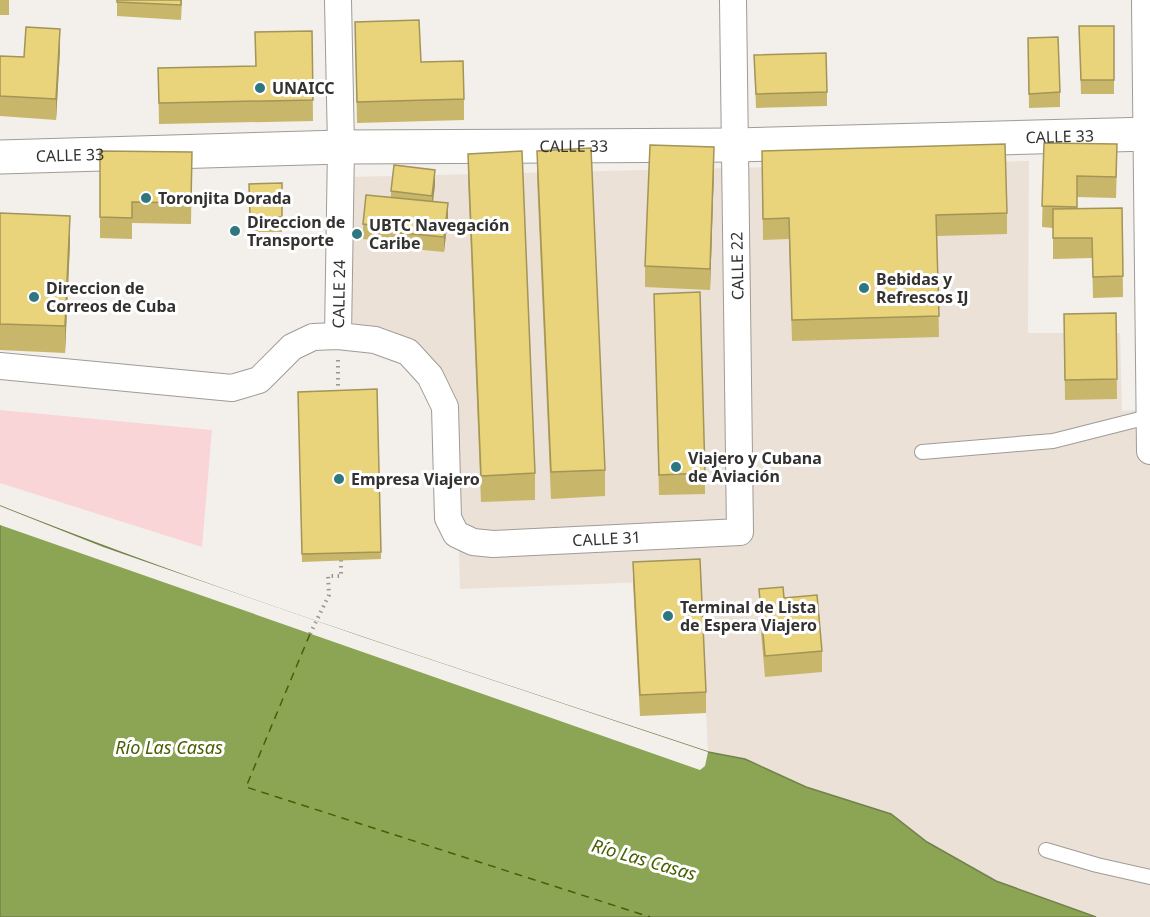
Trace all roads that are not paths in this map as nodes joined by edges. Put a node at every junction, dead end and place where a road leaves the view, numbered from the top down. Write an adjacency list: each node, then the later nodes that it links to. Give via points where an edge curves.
1 (338, 0): 6 (street, CALLE 24)
2 (733, 0): 5 (street, CALLE 22)
3 (1144, 0): 4 (street)
4 (1148, 134): 5 (street, CALLE 33); 10 (street)
5 (736, 145): 6 (street, CALLE 33); 13 (street, CALLE 22)
6 (341, 147): 7 (street, CALLE 33); 8 (street, CALLE 24)
7 (0, 157)
8 (338, 336): 9 (street, via 313,338 292,347 260,380 232,388); 14 (street, CALLE 24, via 375,340 408,352 430,376 445,407 448,518 456,534)
9 (0, 366)
10 (1148, 417): 11 (street); 12 (lane, via 1053,441)
11 (1150, 451)
12 (922, 452)
13 (740, 532): 14 (street, CALLE 31)
14 (473, 542)
15 (1046, 850): 16 (lane)
16 (1150, 877)

